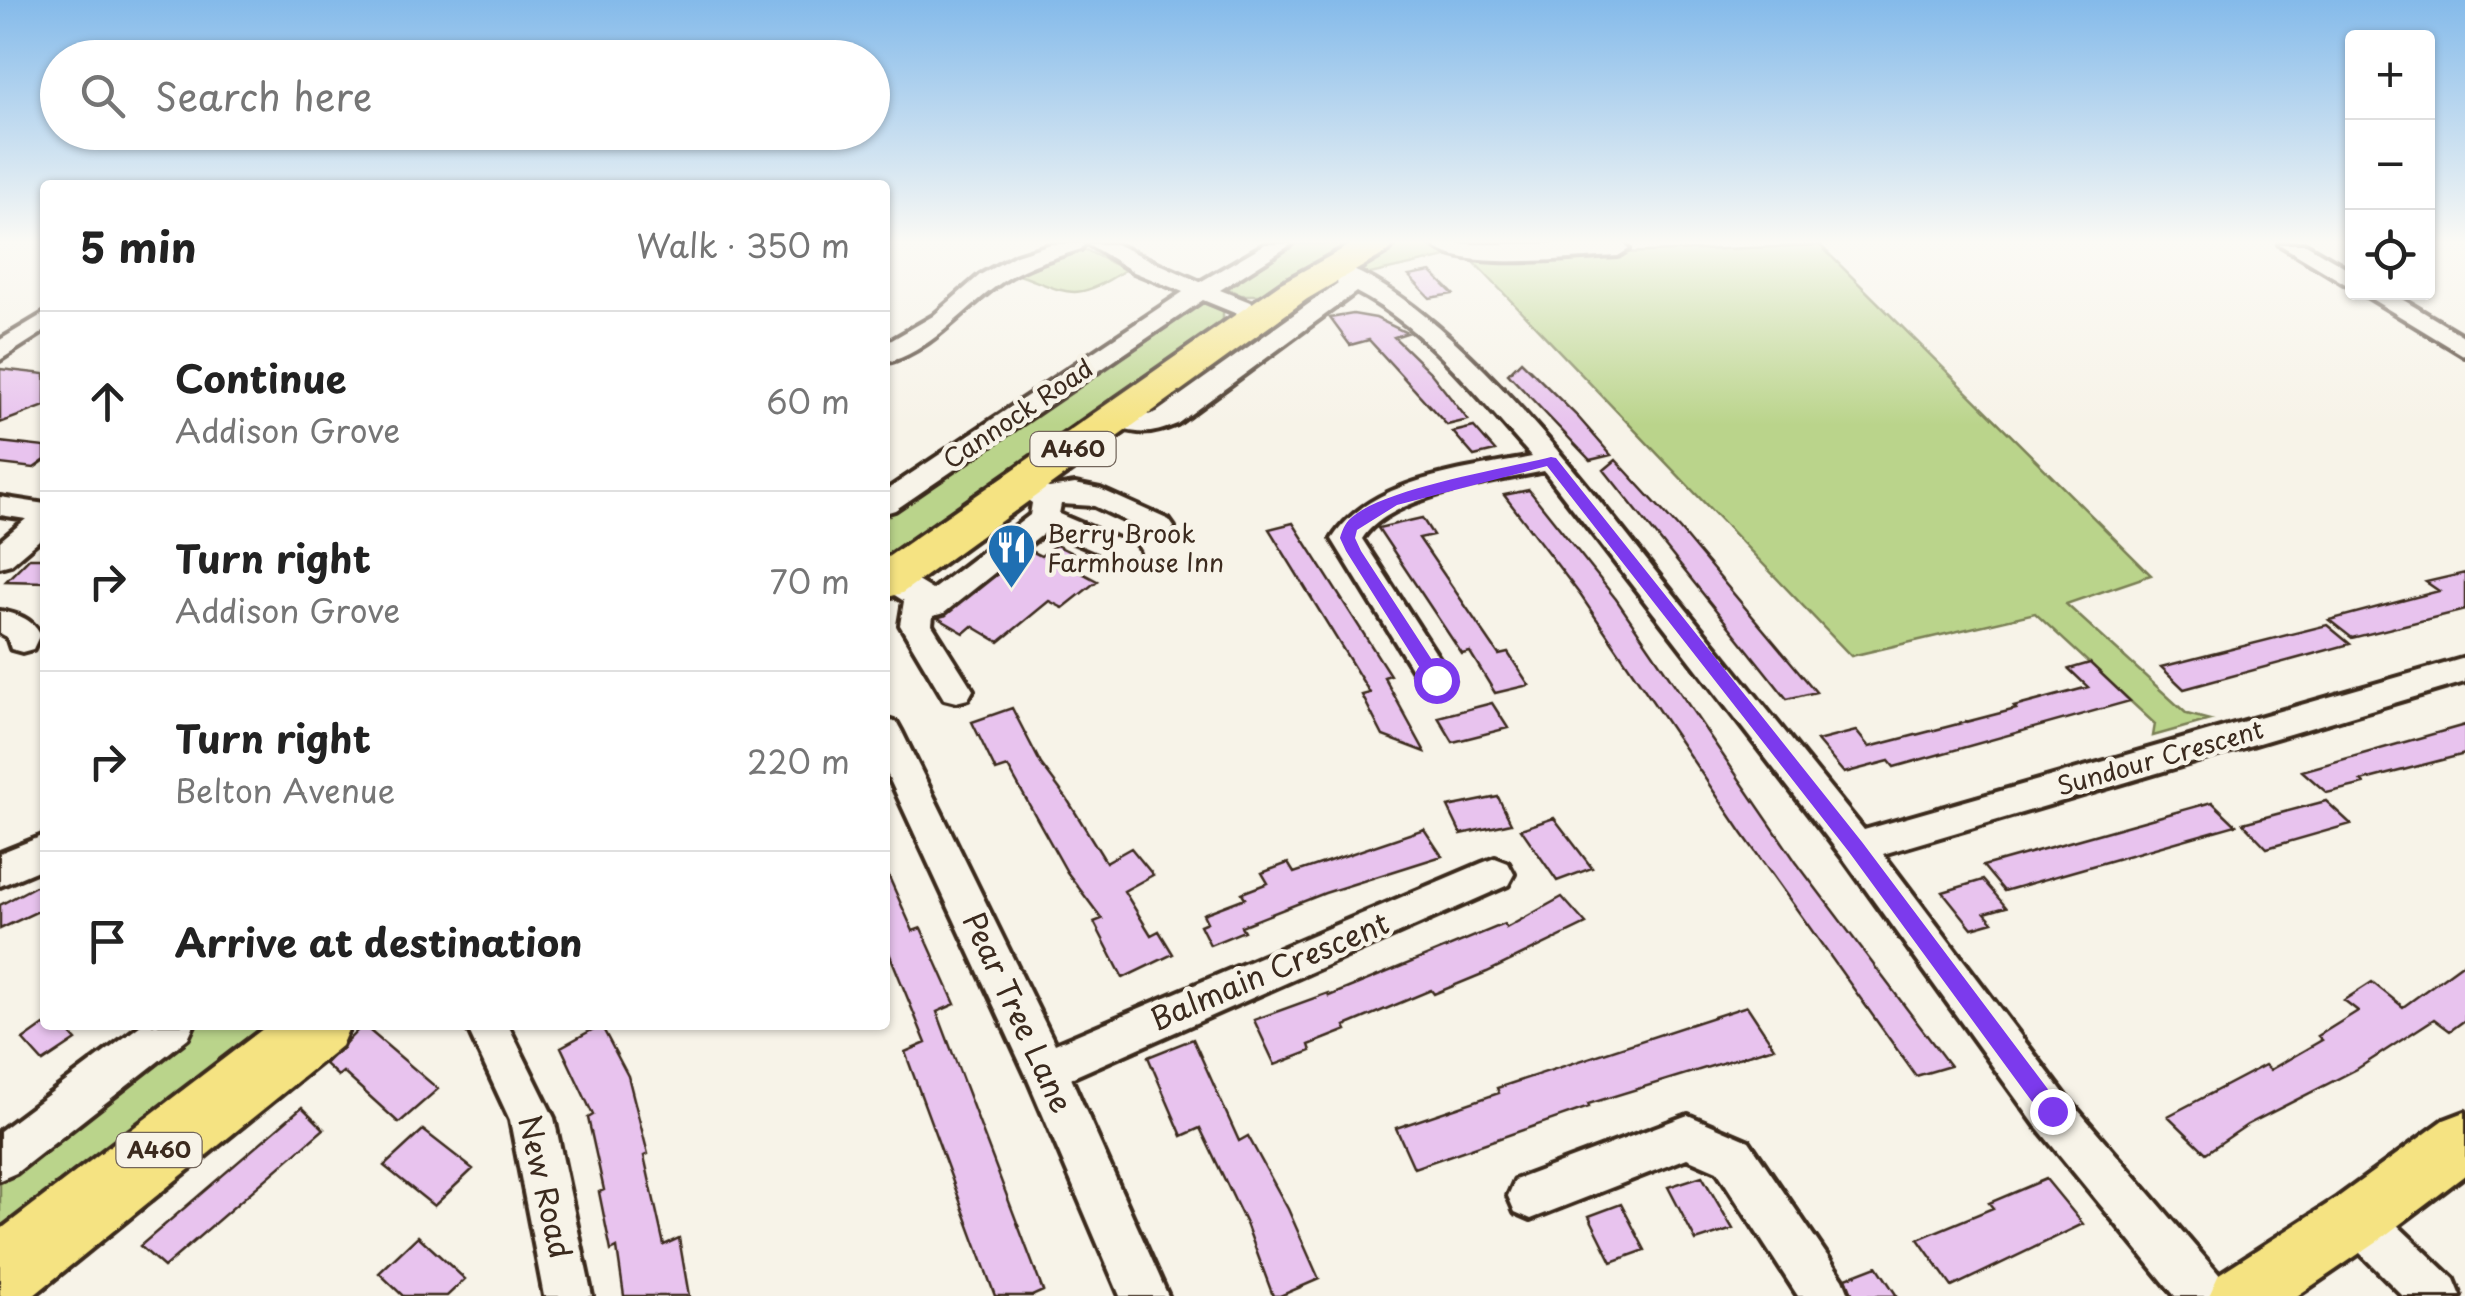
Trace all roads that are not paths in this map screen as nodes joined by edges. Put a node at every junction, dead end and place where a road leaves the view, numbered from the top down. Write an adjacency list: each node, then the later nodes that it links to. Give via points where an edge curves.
1 (960, 304): 12 (street)
2 (1183, 304): 15 (street, Cannock Road)
3 (1233, 304): 8 (street)
4 (1284, 304): 8 (highway, A460)
5 (1308, 304): 13 (street, via 1167,418 1147,427)
6 (1394, 304): 14 (street, via 1454,355)
7 (2393, 304): 10 (street)
8 (1261, 316): 13 (highway, A460)
9 (40, 324): 11 (street)
10 (2465, 348)
11 (0, 352)
12 (890, 353)
13 (1115, 419): 16 (highway, A460)
14 (1551, 461): 25 (street, via 1392,502 1350,530 1353,551); 28 (street)
15 (890, 501)
16 (1037, 501): 20 (street, via 1060,492 1084,494); 21 (street); 23 (highway, A460)
17 (0, 506): 18 (street)
18 (40, 515)
19 (40, 521): 22 (street)
20 (1159, 527)
21 (1122, 553)
22 (0, 557)
23 (898, 586): 26 (street)
24 (2465, 670): 28 (street, Sundour Crescent)
25 (1442, 687)
26 (956, 690)
27 (890, 743): 35 (street, Pear Tree Lane)
28 (1856, 847): 44 (street, via 2052,1111)
29 (40, 852): 30 (street)
30 (0, 870)
31 (1495, 874): 35 (street, Balmain Crescent)
32 (166, 1030): 37 (street)
33 (312, 1030): 40 (highway, A460)
34 (489, 1030): 41 (street, New Road, via 532,1118)
35 (1045, 1069): 42 (street, Pear Tree Lane)
36 (2465, 1140): 39 (main road)
37 (0, 1158)
38 (1531, 1196): 43 (street, via 1688,1136 1733,1156)
39 (2358, 1219): 45 (main road); 46 (street)
40 (0, 1276)
41 (568, 1296)
42 (1144, 1296)
43 (1826, 1296)
44 (2206, 1296)
45 (2241, 1296)
46 (2437, 1296)

